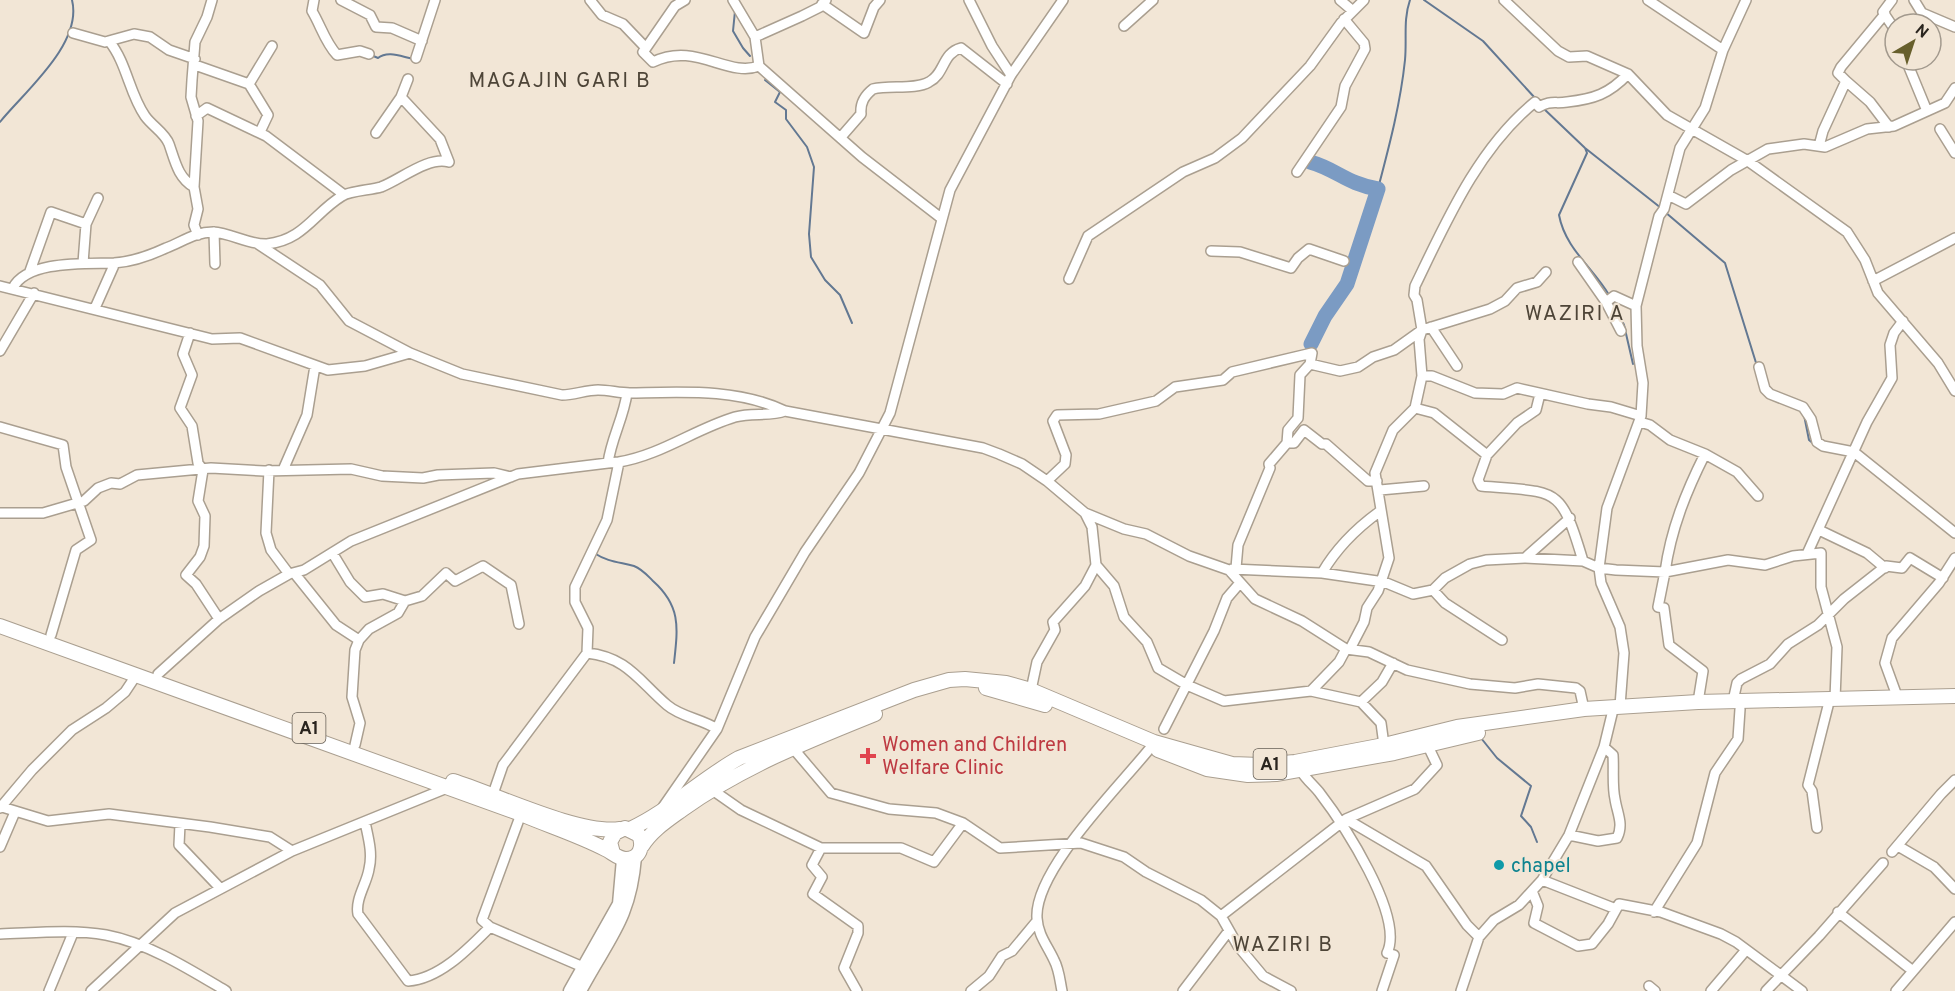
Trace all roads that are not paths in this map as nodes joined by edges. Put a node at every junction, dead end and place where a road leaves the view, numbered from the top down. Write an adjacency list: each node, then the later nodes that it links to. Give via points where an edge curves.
1 (212, 0): 33 (street, via 195,42)
2 (314, 0): 31 (street, via 312,11 326,43 337,55 360,51)
3 (340, 0): 27 (street, via 370,15 376,27 392,28)
4 (435, 0): 27 (street)
5 (590, 0): 29 (street, via 602,15 623,24)
6 (685, 0): 29 (street, via 675,6)
7 (733, 0): 25 (street)
8 (880, 0): 18 (street, via 864,33)
9 (969, 0): 38 (street)
10 (1063, 0): 38 (street)
11 (1153, 0): 22 (street)
12 (1340, 0): 19 (street)
13 (1364, 0): 19 (street)
14 (1504, 0): 36 (street, via 1566,56 1587,56)
15 (1648, 0): 30 (street)
16 (1746, 0): 30 (street)
17 (1914, 0): 23 (street, via 1922,13)
18 (824, 2): 25 (street)
19 (1353, 11): 21 (street)
20 (1883, 16): 39 (street, via 1841,67 1839,73)
21 (1344, 19): 54 (street, via 1365,49 1346,86 1341,107); 73 (street, via 1310,66 1242,138 1215,158 1183,171 1088,236)
22 (1124, 26)
23 (1955, 27)
24 (73, 33): 26 (street)
25 (755, 37): 34 (street)
26 (109, 41): 33 (street, via 134,34 150,37); 55 (street, via 119,53 141,109 169,143 184,181)
27 (422, 41): 32 (street)
28 (272, 46): 40 (street)
29 (646, 48): 34 (street, via 643,52 653,62 667,55 707,58 742,69)
30 (1723, 50): 46 (street, via 1705,108)
31 (369, 54)
32 (416, 58)
33 (195, 62): 40 (street); 44 (street, via 191,98)
34 (759, 66): 50 (street)
35 (1911, 72): 43 (street)
36 (1628, 74): 46 (street, via 1667,115); 82 (street, via 1606,94 1566,103 1534,102 1516,117 1455,201 1415,286 1414,295)
37 (408, 79): 42 (street)
38 (1009, 79): 50 (street, via 962,48 957,49 928,84 873,89 860,106 861,114); 59 (street, via 957,173)
39 (1846, 81): 45 (street, via 1870,102); 51 (street)
40 (249, 84): 48 (street, via 268,115)
41 (1955, 88): 43 (street, via 1945,103)
42 (401, 97): 49 (street); 56 (street, via 440,139 449,162 427,165 381,187)
43 (1927, 111): 45 (street)
44 (196, 117): 48 (street, via 207,108); 55 (street)
45 (1889, 127): 51 (street, via 1867,129)
46 (1691, 129): 53 (street); 57 (street, via 1680,148)
47 (1940, 129): 52 (street)
48 (260, 132): 56 (street)
49 (376, 133)
50 (841, 137): 59 (street)
51 (1820, 146): 53 (street, via 1768,149)
52 (1955, 153)
53 (1748, 161): 57 (street, via 1686,204); 74 (street, via 1847,232)
54 (1297, 171)
55 (194, 187): 62 (street, via 198,209 194,225)
56 (343, 194): 64 (street, via 301,232 277,242)
57 (1668, 195): 79 (street)
58 (98, 198): 60 (street)
59 (941, 218): 99 (street)
60 (86, 224): 68 (street); 71 (street, via 51,212)
61 (214, 232): 62 (street); 64 (street); 70 (street)
62 (198, 235): 69 (street)
63 (1955, 238): 74 (street)
64 (258, 244): 86 (street, via 320,285 349,321)
65 (1211, 252): 66 (street, via 1240,252 1291,268 1309,249)
66 (1344, 261)
67 (1578, 262): 78 (street)
68 (83, 263): 69 (street); 71 (street)
69 (115, 263): 80 (street)
70 (215, 264)
71 (30, 271): 76 (street)
72 (1546, 272): 82 (street, via 1537,282 1517,288 1490,309)
73 (1069, 279)
74 (1873, 281): 81 (street, via 1878,293)
75 (0, 286): 76 (street)
76 (13, 288): 77 (street)
77 (34, 293): 80 (street); 85 (street)
78 (1610, 299): 79 (street); 83 (street)
79 (1636, 306): 97 (street, via 1643,383)
80 (96, 308): 84 (street)
81 (1903, 321): 92 (street, via 1938,363); 101 (street, via 1890,345 1892,378)
82 (1426, 328): 87 (street, via 1394,350 1372,357 1358,367 1340,370); 89 (street); 91 (street, via 1419,339)
83 (1621, 332)
84 (190, 333): 88 (street, via 212,339 240,338); 106 (street, via 183,354 192,375 180,408 192,426 198,463)
85 (0, 351)
86 (410, 353): 88 (street, via 352,369); 93 (street, via 462,374 562,395 596,390)
87 (1310, 364): 100 (street, via 1300,375 1298,418 1288,430); 110 (street, via 1312,353 1232,372 1223,380 1184,384 1156,401 1100,414 1057,415 1053,421 1066,455 1065,464)
88 (315, 366): 108 (street, via 307,415)
89 (1457, 366)
90 (1759, 366): 101 (street, via 1770,394 1803,408 1817,442)
91 (1422, 376): 94 (street, via 1432,376 1475,393 1503,394 1516,388); 95 (street)
92 (1955, 391)
93 (627, 393): 96 (street, via 679,390 716,394 771,404); 105 (street)
94 (1540, 394): 97 (street, via 1611,406); 103 (street, via 1536,410 1517,423)
95 (1415, 408): 103 (street, via 1434,413); 111 (street, via 1394,430 1379,459 1375,472)
96 (785, 411): 99 (street); 104 (street, via 738,416 649,454)
97 (1640, 419): 102 (street, via 1670,440); 126 (street, via 1607,508)
98 (0, 427): 142 (street, via 63,445 66,467 92,540 76,550)
99 (883, 431): 110 (street, via 983,448 1022,464); 162 (street, via 754,637)
100 (1287, 443): 111 (street, via 1294,443 1304,430); 128 (street, via 1269,464 1238,545)
101 (1854, 452): 118 (street); 119 (street)
102 (1705, 454): 113 (street, via 1737,472); 129 (street, via 1684,498 1669,543)
103 (1487, 455): 117 (street, via 1478,480 1481,486 1545,492 1559,501)
104 (619, 462): 105 (street); 146 (street, via 607,520 575,587 575,602 588,628)
105 (608, 463): 109 (street)
106 (203, 470): 107 (street); 115 (street, via 137,475 120,484 98,488 84,501 43,513); 139 (street, via 198,501 205,516 204,546 186,575)
107 (269, 470): 108 (street); 131 (street, via 268,544)
108 (283, 470): 109 (street, via 351,469 382,476 423,478 494,473)
109 (511, 477): 120 (street, via 351,541)
110 (1047, 481): 116 (street)
111 (1378, 485): 112 (street); 114 (street)
112 (1424, 486)
113 (1758, 496)
114 (1379, 512): 130 (street, via 1330,559); 134 (street, via 1389,558)
115 (0, 513)
116 (1085, 513): 125 (street, via 1092,527); 128 (street, via 1146,534 1189,556)
117 (1570, 518): 122 (street); 123 (street)
118 (1819, 530): 121 (street); 127 (street, via 1867,553)
119 (1955, 533)
120 (333, 554): 131 (street); 136 (street, via 350,582 365,597 391,595)
121 (1807, 554): 129 (street, via 1765,565 1728,560); 137 (street, via 1822,554 1821,587)
122 (1525, 558): 123 (street); 135 (street, via 1470,564)
123 (1583, 561): 126 (street)
124 (1954, 563): 132 (street)
125 (1096, 565): 150 (street, via 1114,586 1124,617 1147,642 1158,668); 151 (street, via 1086,586 1053,622 1054,630 1037,662)
126 (1599, 568): 129 (street); 161 (street, via 1601,583 1620,627 1624,652)
127 (1885, 568): 132 (street, via 1902,568 1910,558); 137 (street, via 1844,599)
128 (1233, 569): 130 (street); 133 (street)
129 (1665, 572): 156 (street, via 1658,607 1664,608 1669,645 1703,671)
130 (1322, 573): 134 (street)
131 (292, 574): 139 (street); 143 (street, via 336,625)
132 (1943, 578): 153 (street, via 1892,638 1885,663)
133 (1239, 584): 145 (street, via 1255,599); 150 (street, via 1227,598)
134 (1379, 584): 135 (street, via 1384,582 1413,594); 145 (street)
135 (1433, 590): 144 (street, via 1445,603)
136 (405, 602): 140 (street, via 422,596 446,573 456,581 483,566 511,585); 143 (street, via 398,613 369,629)
137 (1829, 616): 157 (street, via 1837,647); 158 (street, via 1788,644 1770,663 1737,682)
138 (0, 617): 142 (highway, A1)
139 (219, 619): 149 (street)
140 (519, 624)
141 (0, 626): 148 (highway, A1)
142 (51, 635): 149 (highway, A1)
143 (359, 640): 165 (street, via 352,672 353,702 360,723)
144 (1502, 640)
145 (1348, 649): 147 (street, via 1369,652); 152 (street)
146 (586, 653): 162 (street, via 617,660 667,705); 174 (street, via 503,765)
147 (1393, 663): 155 (street, via 1382,682); 160 (street, via 1452,682 1576,688)
148 (137, 674): 172 (highway, A1); 175 (street, via 125,692 72,730)
149 (158, 674): 165 (highway, A1)
150 (1187, 685): 152 (street, via 1224,701); 163 (street)
151 (1030, 690): 166 (highway, A1, via 1154,742 1232,764 1287,763); 176 (highway, A1, via 972,679 949,680 914,690 739,758)
152 (1311, 691): 155 (street)
153 (1897, 696): 154 (highway, A1); 157 (highway, A1)
154 (1955, 696)
155 (1361, 702): 166 (street, via 1381,723)
156 (1698, 702): 158 (highway, A1); 161 (highway, A1)
157 (1831, 703): 158 (highway, A1); 159 (highway, A1); 183 (street, via 1808,785)
158 (1736, 705): 161 (highway, A1); 197 (street, via 1738,739 1715,773 1696,843)
159 (1955, 705)
160 (1584, 709): 161 (highway, A1); 166 (highway, A1, via 1457,727)
161 (1616, 710): 164 (highway, A1); 169 (street)
162 (717, 729): 176 (street)
163 (1164, 729)
164 (1427, 744): 170 (highway, A1); 179 (street, via 1437,765 1415,789)
165 (355, 745): 174 (highway, A1)
166 (1384, 745)
167 (792, 747): 168 (highway, A1, via 920,697 976,687 1054,708); 173 (highway, A1); 181 (street, via 831,793 910,813 931,812)
168 (1151, 747): 170 (highway, A1, via 1188,763 1228,773); 186 (street)
169 (1604, 747): 185 (street); 185 (street, via 1613,755 1619,833 1617,838 1598,841)
170 (1301, 771): 179 (street)
171 (1955, 780): 194 (street, via 1895,849 1934,867)
172 (447, 788): 178 (highway, A1); 180 (street)
173 (711, 789): 188 (street, via 741,810); 190 (highway, A1)
174 (493, 794): 184 (highway, A1, via 559,819 606,831)
175 (1, 807): 177 (street)
176 (660, 811): 184 (highway, A1)
177 (15, 812): 182 (street, via 48,821 110,814); 187 (street)
178 (521, 814): 190 (highway, A1); 202 (street, via 483,915 484,924)
179 (1344, 821): 199 (street); 206 (street, via 1425,866); 225 (street, via 1379,890 1392,934 1387,953 1394,955)
180 (365, 822): 189 (street); 202 (street, via 371,855 357,910 408,981 421,980 440,969)
181 (963, 823): 186 (street, via 1000,848); 188 (street, via 934,862 901,849)
182 (180, 824): 189 (street, via 270,837); 193 (street, via 179,845)
183 (1816, 828)
184 (625, 829): 190 (highway, via 639,835); 190 (highway, via 610,843)
185 (1569, 835): 192 (street)
186 (1072, 843): 199 (street, via 1124,857 1187,891); 200 (street, via 1041,893)
187 (0, 847)
188 (821, 848): 220 (street, via 812,865 822,877 813,894 858,926 844,968)
189 (292, 851): 193 (street)
190 (628, 854): 209 (main road, via 619,904); 219 (main road, via 627,907)
191 (1883, 863): 198 (street)
192 (1542, 880): 195 (street); 196 (street)
193 (220, 888): 207 (street, via 175,913)
194 (1955, 889)
195 (1532, 891): 196 (street, via 1538,906 1534,923 1578,946 1592,944); 206 (street, via 1494,920)
196 (1616, 909): 197 (street, via 1619,904)
197 (1654, 912): 208 (street, via 1721,934)
198 (1838, 912): 210 (street); 211 (street)
199 (1221, 916): 203 (street)
200 (1037, 921): 214 (street); 221 (street, via 1012,951 1002,956 990,976)
201 (1955, 922): 210 (street)
202 (490, 927): 209 (street)
203 (1228, 932): 212 (street); 222 (street)
204 (73, 933): 205 (street); 207 (street, via 104,935); 215 (street)
205 (0, 934)
206 (1479, 937): 213 (street)
207 (139, 946): 216 (street); 217 (street, via 181,964)
208 (1746, 950): 211 (street); 226 (street)
209 (583, 967): 218 (main road)
210 (1913, 971): 229 (street)
211 (1780, 975): 227 (street); 228 (street)
212 (1263, 976): 223 (street); 224 (street)
213 (1466, 989)
214 (1064, 990)
215 (49, 991)
216 (91, 991)
217 (226, 991)
218 (570, 991)
219 (580, 991)
220 (857, 991)
221 (970, 991)
222 (1183, 991)
223 (1268, 991)
224 (1291, 991)
225 (1382, 991)
226 (1711, 991)
227 (1766, 991)
228 (1802, 991)
229 (1896, 991)

